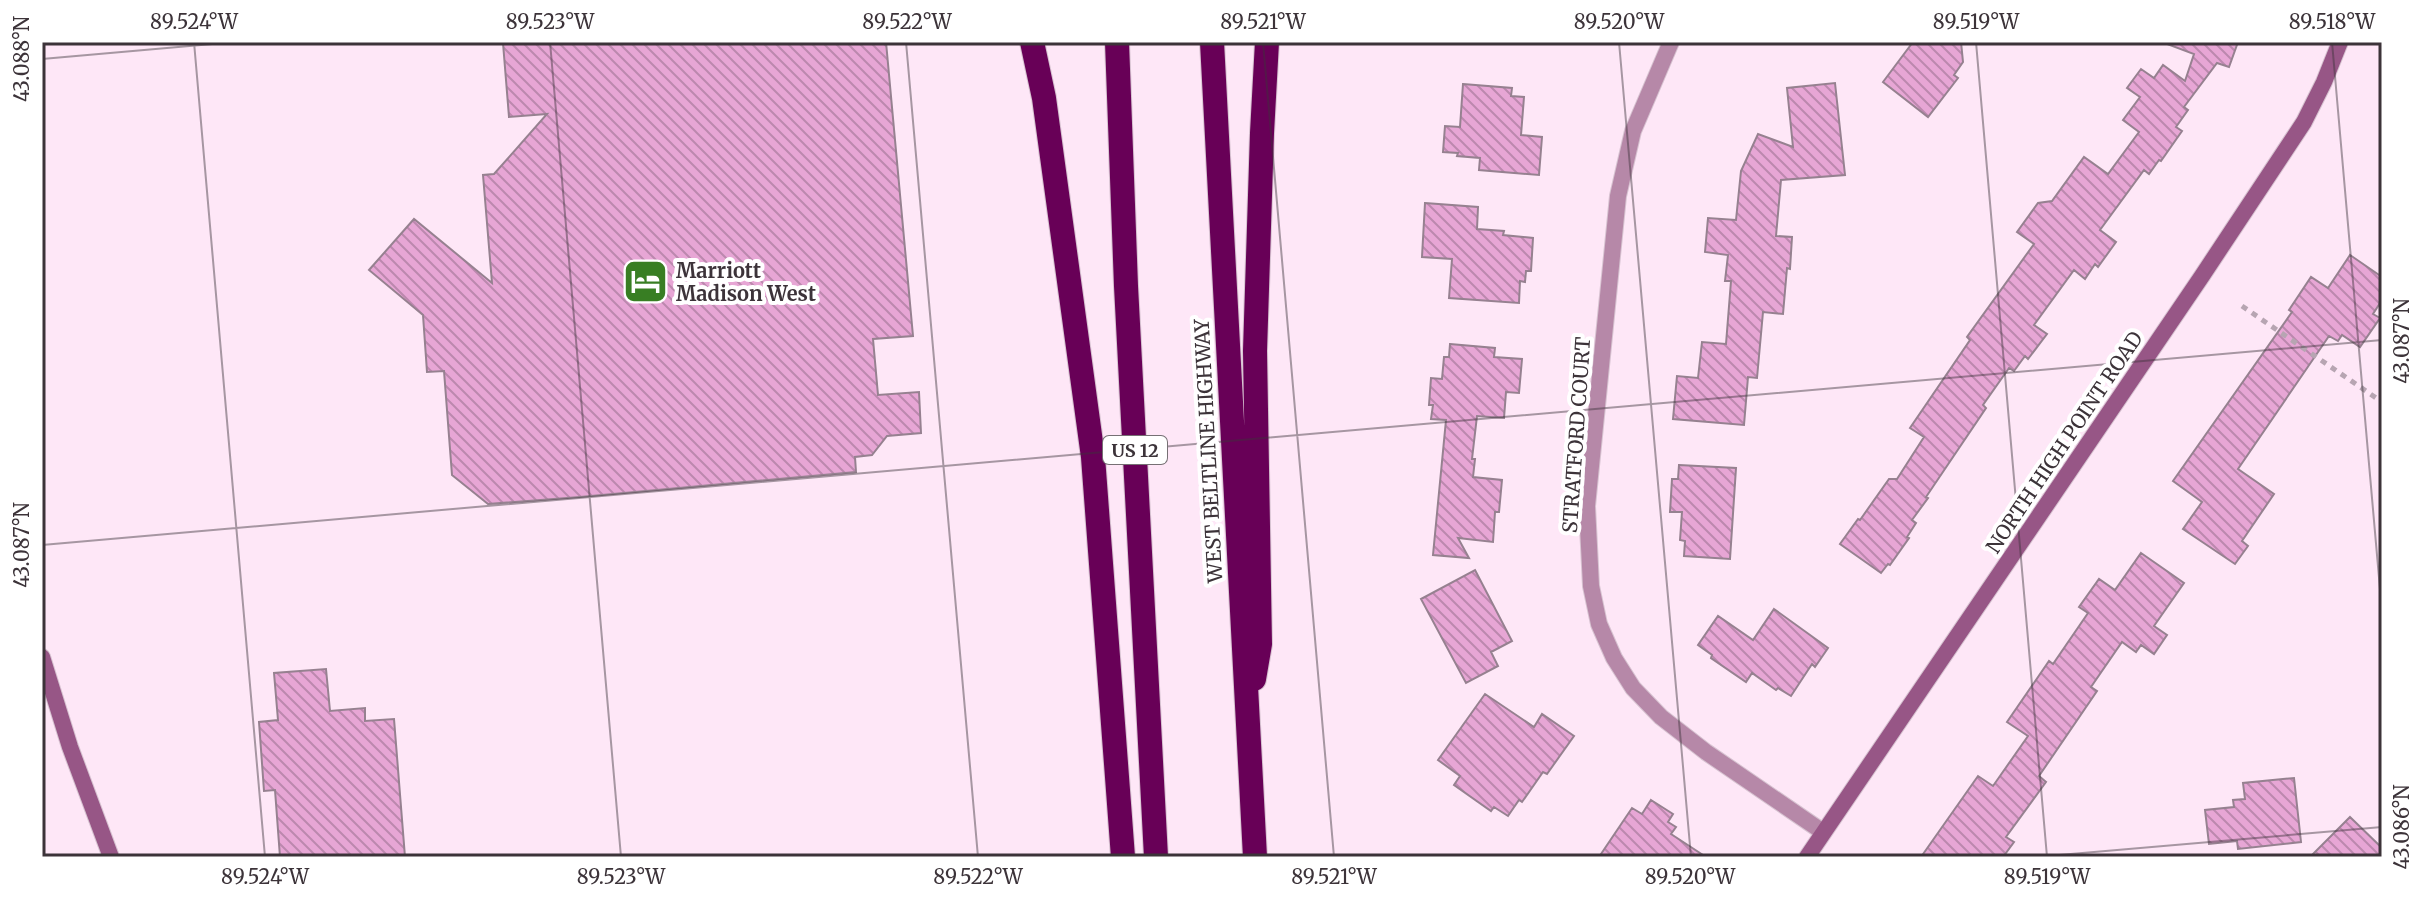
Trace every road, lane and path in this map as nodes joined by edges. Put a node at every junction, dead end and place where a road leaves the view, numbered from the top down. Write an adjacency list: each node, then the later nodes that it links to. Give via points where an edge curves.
1 (1032, 42): 13 (highway, via 1093,457)
2 (1117, 42): 14 (highway, US 12)
3 (1212, 42): 10 (highway, WEST BELTLINE HIGHWAY)
4 (1267, 42): 10 (highway, via 1255,351 1260,644)
5 (2340, 42): 11 (street, NORTH HIGH POINT ROAD, via 2304,122)
6 (1676, 43): 11 (street, STRATFORD COURT, via 1633,131 1618,196 1587,506 1591,586 1599,624 1633,688 1706,752)
7 (2242, 306): 8 (path)
8 (2382, 402)
9 (42, 657): 12 (street)
10 (1246, 717): 15 (highway, WEST BELTLINE HIGHWAY)
11 (1823, 832): 16 (street, NORTH HIGH POINT ROAD)
12 (111, 857)
13 (1123, 857)
14 (1156, 857)
15 (1255, 857)
16 (1807, 857)

